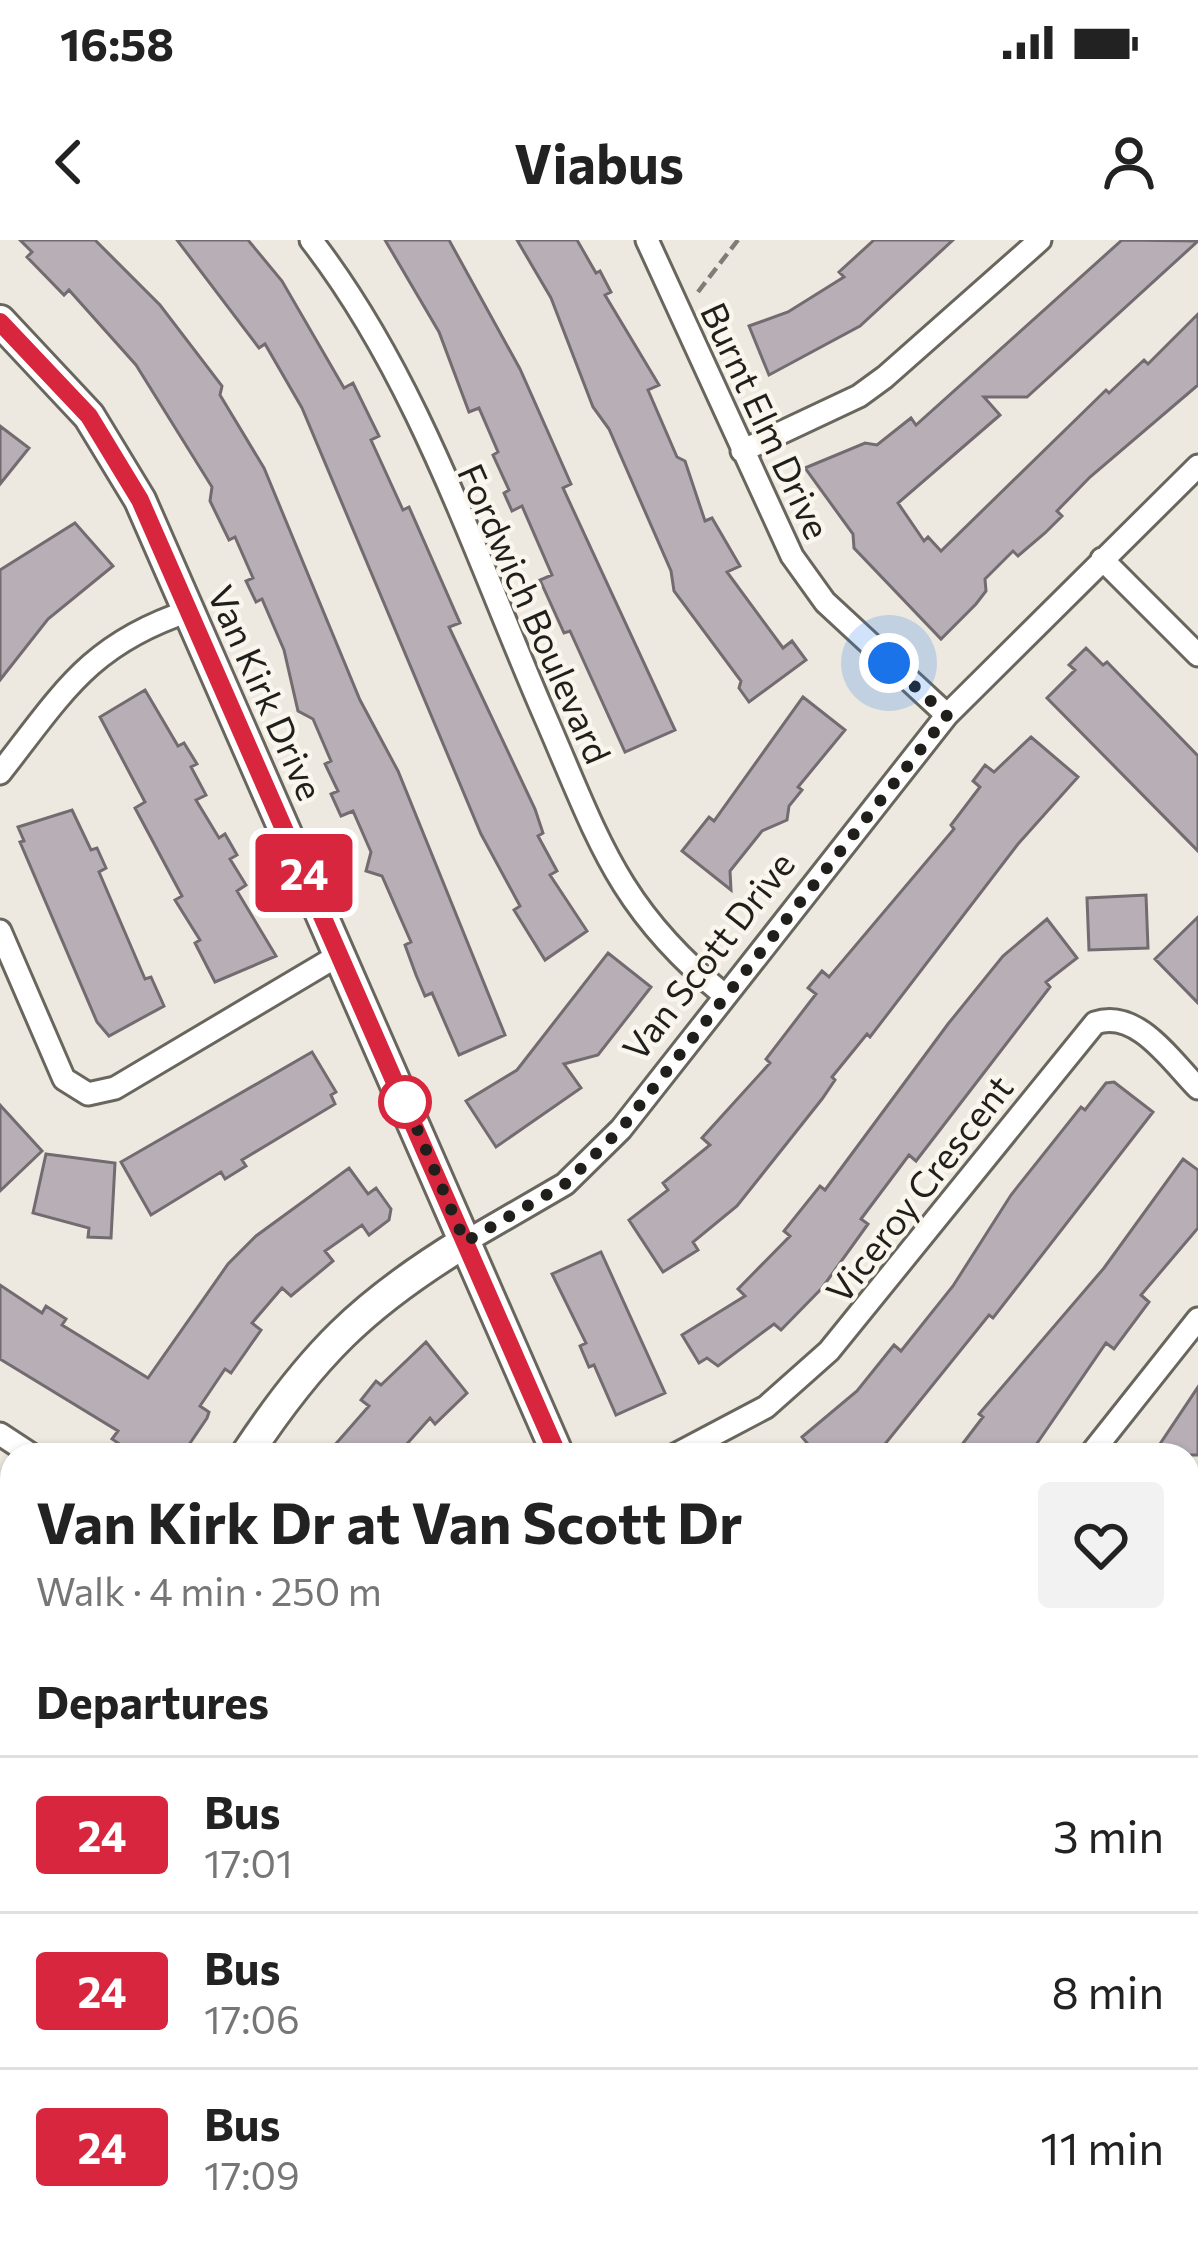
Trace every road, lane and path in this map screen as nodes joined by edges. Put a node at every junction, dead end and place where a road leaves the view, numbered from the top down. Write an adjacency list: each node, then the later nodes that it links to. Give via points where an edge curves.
1 (311, 240): 16 (street, Fordwich Boulevard, via 395,373 620,887 683,963)
2 (647, 240): 7 (street, Burnt Elm Drive)
3 (738, 240): 5 (path)
4 (1040, 240): 7 (street, via 859,396)
5 (698, 292)
6 (0, 322): 10 (street, Van Kirk Drive, via 60,381 111,448)
7 (742, 451): 12 (street, Burnt Elm Drive, via 809,582)
8 (1198, 466): 9 (street, Van Scott Drive)
9 (1102, 559): 11 (street); 12 (street, Van Scott Drive)
10 (189, 611): 13 (street, via 100,653); 15 (street, Van Kirk Drive)
11 (1198, 655)
12 (947, 716): 16 (street, Van Scott Drive)
13 (0, 773)
14 (0, 931): 15 (street, via 64,1079 88,1094 115,1088)
15 (339, 955): 18 (street, Van Kirk Drive)
16 (723, 994): 18 (street, Van Scott Drive, via 621,1129 565,1184)
17 (1198, 1088): 22 (street, Viceroy Crescent, via 1132,1025 1095,1023 829,1351 766,1407)
18 (465, 1242): 20 (street, Van Scott Drive, via 361,1312 293,1385); 21 (street, Van Kirk Drive)
19 (1198, 1318): 23 (street)
20 (254, 1443)
21 (553, 1443)
22 (698, 1443)
23 (1099, 1443)

